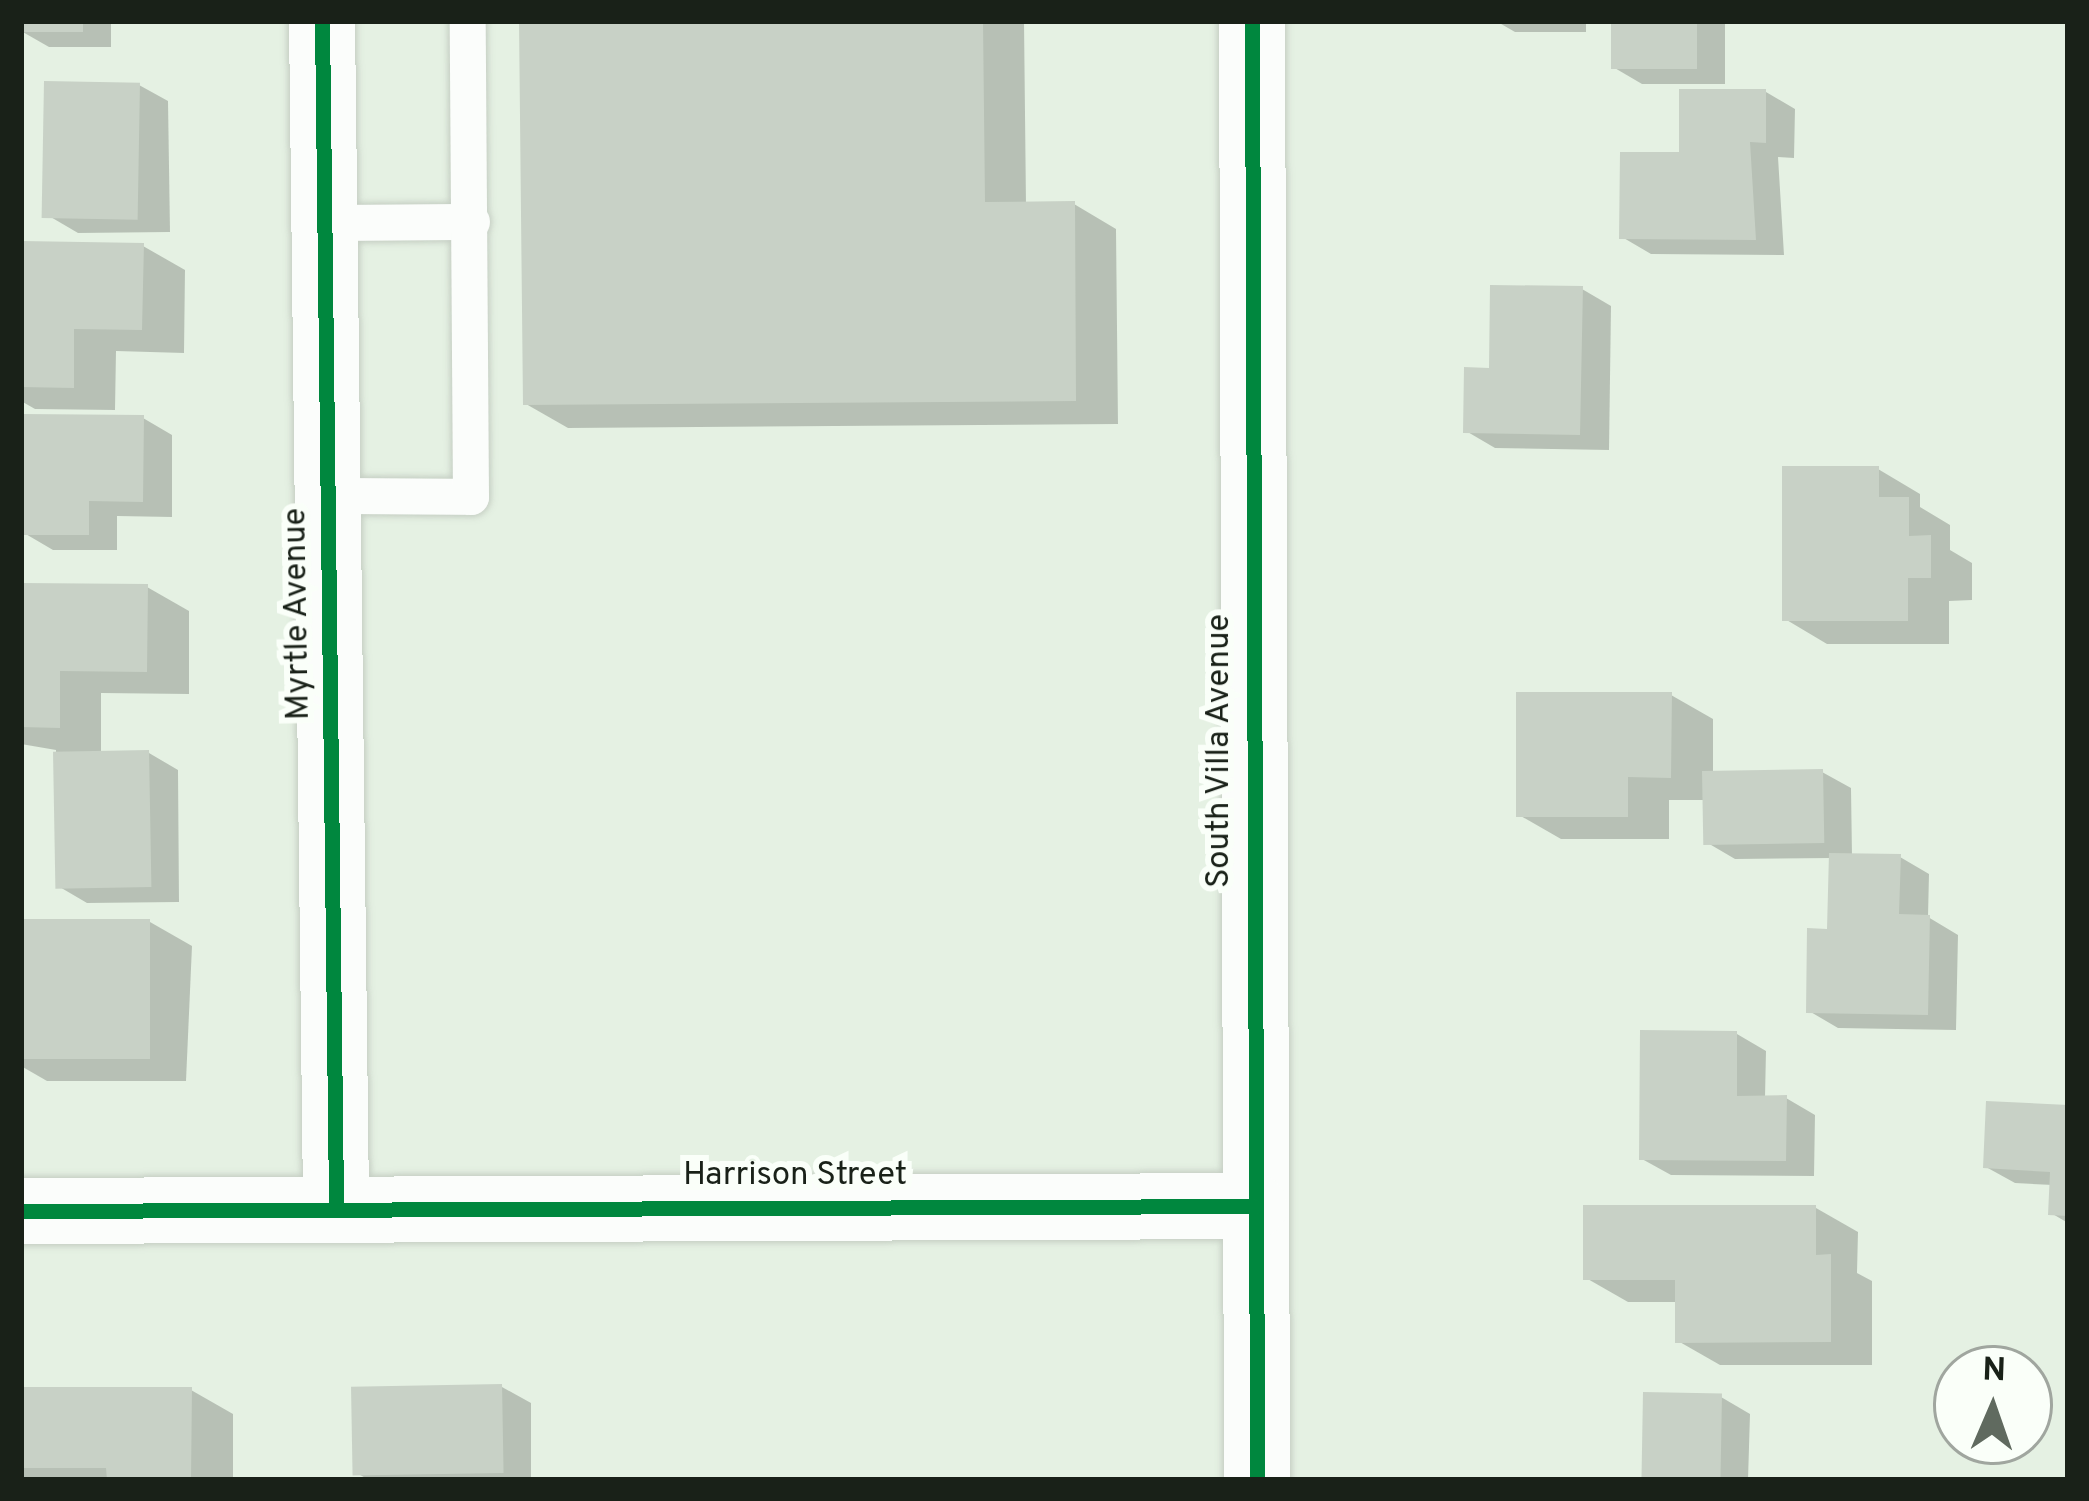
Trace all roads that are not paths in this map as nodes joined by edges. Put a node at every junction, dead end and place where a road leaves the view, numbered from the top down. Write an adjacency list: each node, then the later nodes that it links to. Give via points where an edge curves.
1 (322, 21): 5 (street, Myrtle Avenue)
2 (468, 21): 4 (lane)
3 (1252, 21): 7 (street, South Villa Avenue)
4 (472, 222): 5 (lane); 6 (lane, via 471,497)
5 (325, 223): 6 (street, Myrtle Avenue)
6 (328, 496): 8 (street, Myrtle Avenue)
7 (1254, 1206): 8 (street, Harrison Street); 10 (street, South Villa Avenue)
8 (336, 1207): 9 (street, Harrison Street)
9 (21, 1211)
10 (1257, 1480)

